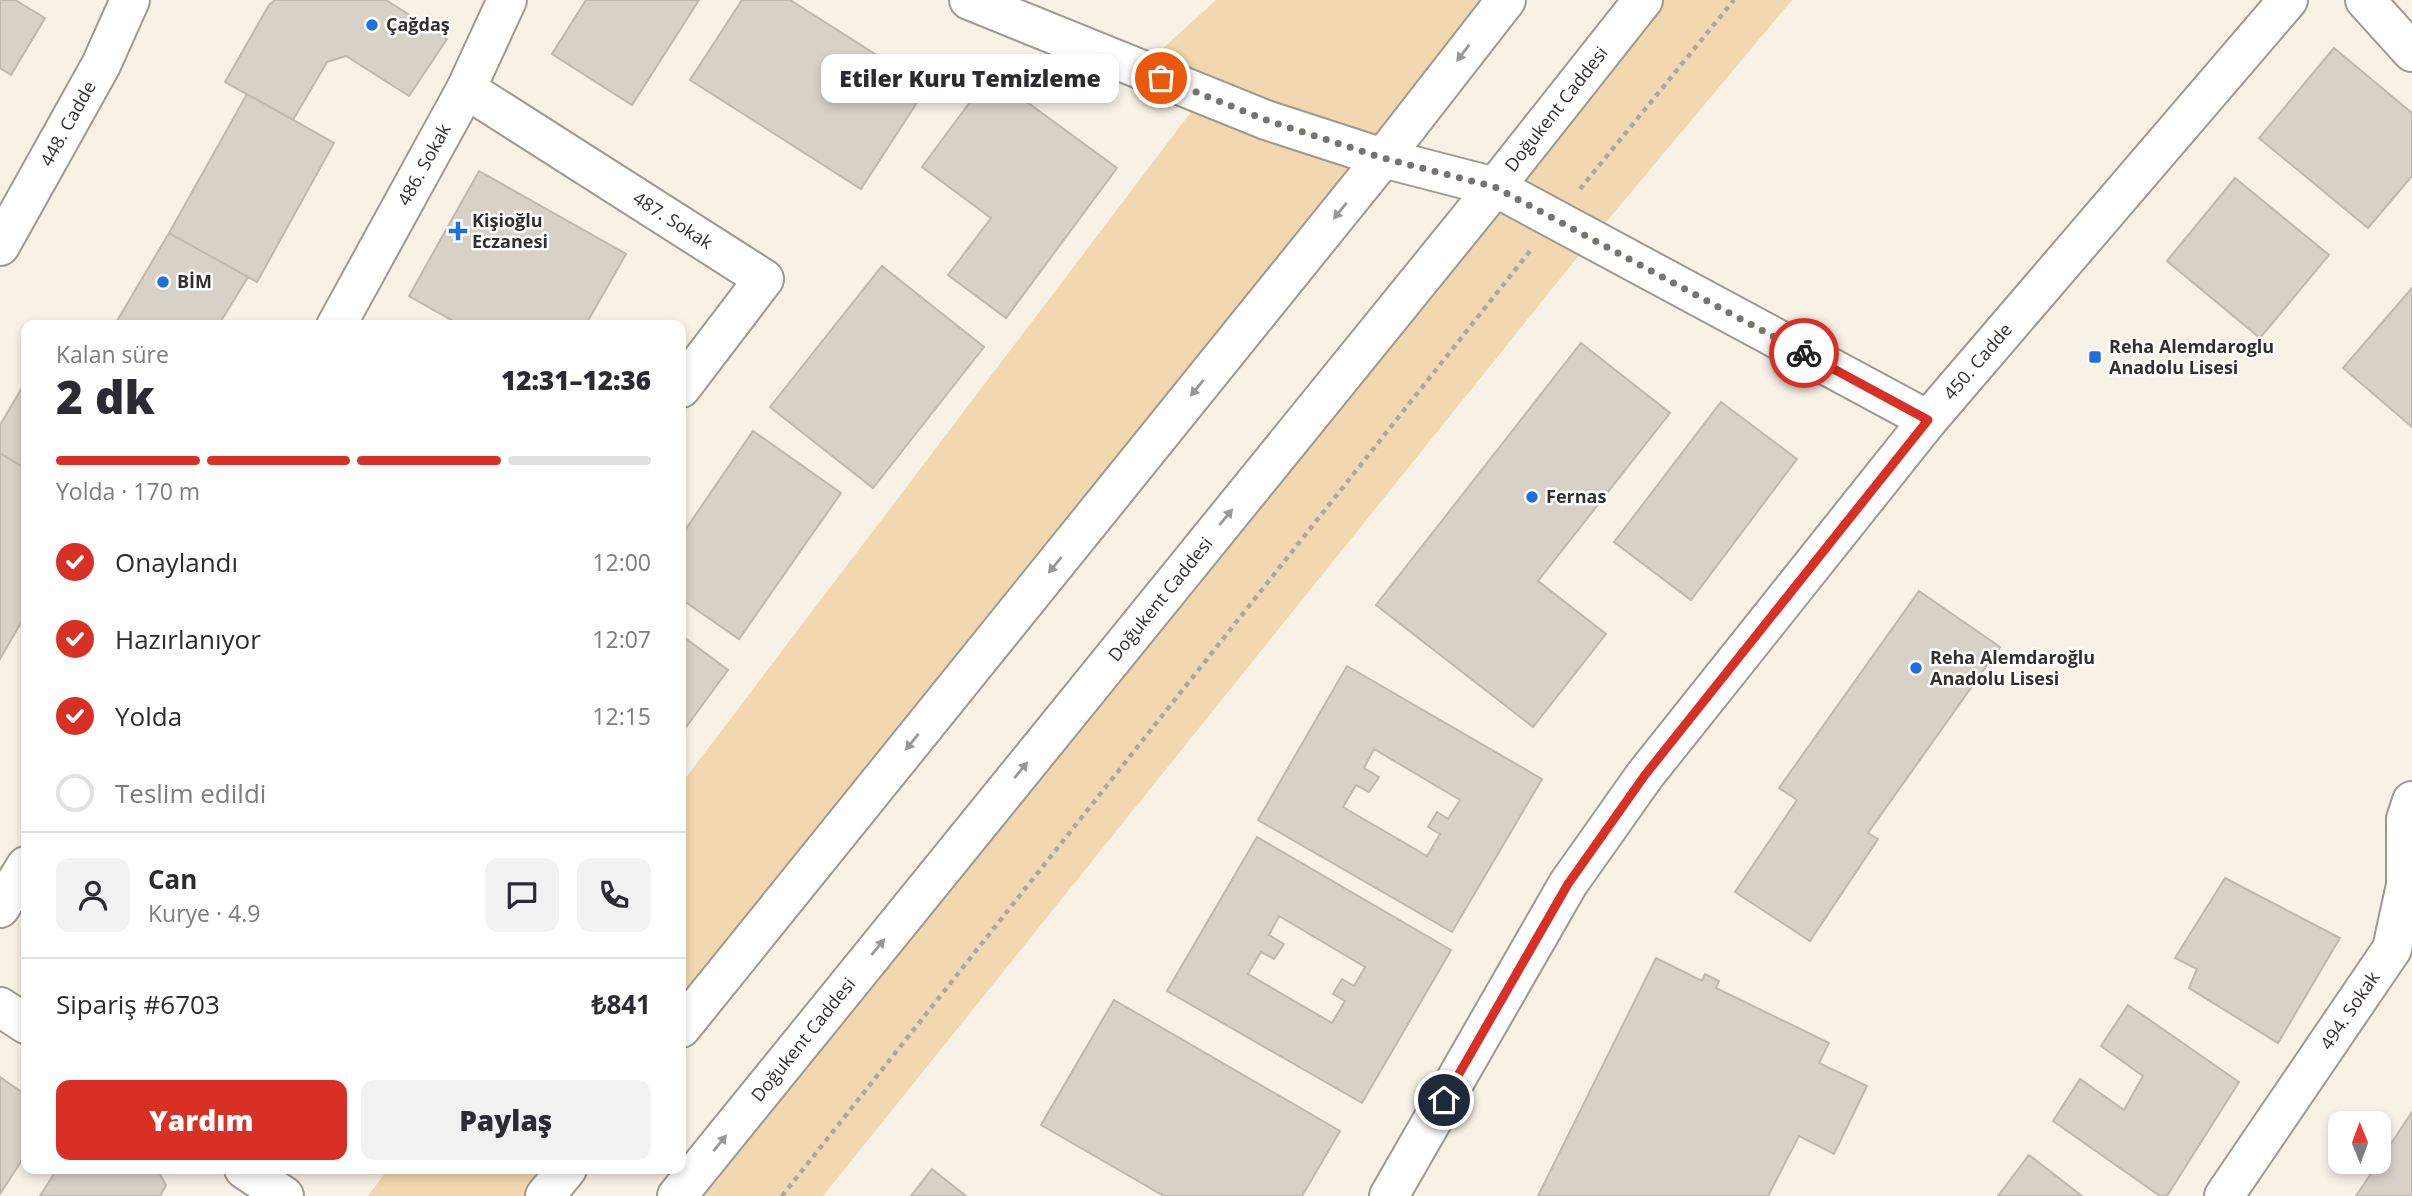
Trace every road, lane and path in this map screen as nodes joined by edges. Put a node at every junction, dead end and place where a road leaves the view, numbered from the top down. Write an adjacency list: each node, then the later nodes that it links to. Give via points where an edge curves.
1 (130, 0): 14 (street, 448. Cadde, via 101,65)
2 (507, 0): 10 (street, 486. Sokak)
3 (969, 0): 11 (street, via 1266,120)
4 (1506, 0): 11 (street, one-way to 11)
5 (1643, 0): 12 (street, Doğukent Caddesi)
6 (1734, 0): 13 (path)
7 (2288, 0): 17 (street, 450. Cadde)
8 (2365, 0): 9 (street)
9 (2412, 52)
10 (466, 89): 15 (street, 486. Sokak); 16 (street, 487. Sokak, via 764,279)
11 (1383, 158): 12 (street); 21 (street, one-way to 21)
12 (1495, 187): 13 (street); 26 (street, Doğukent Caddesi, one-way to 12)
13 (1555, 219): 17 (street); 27 (path)
14 (0, 246)
15 (339, 320)
16 (686, 381)
17 (1928, 420): 28 (street, 450. Cadde, via 1645,775 1576,873)
18 (2412, 801): 29 (street, 494. Sokak, via 2406,819 2406,885 2392,949)
19 (0, 1007): 20 (street)
20 (21, 1021)
21 (686, 1022)
22 (251, 1174): 24 (street)
23 (563, 1174): 25 (street)
24 (284, 1196)
25 (545, 1196)
26 (677, 1196)
27 (782, 1196)
28 (1390, 1196)
29 (2224, 1196)

